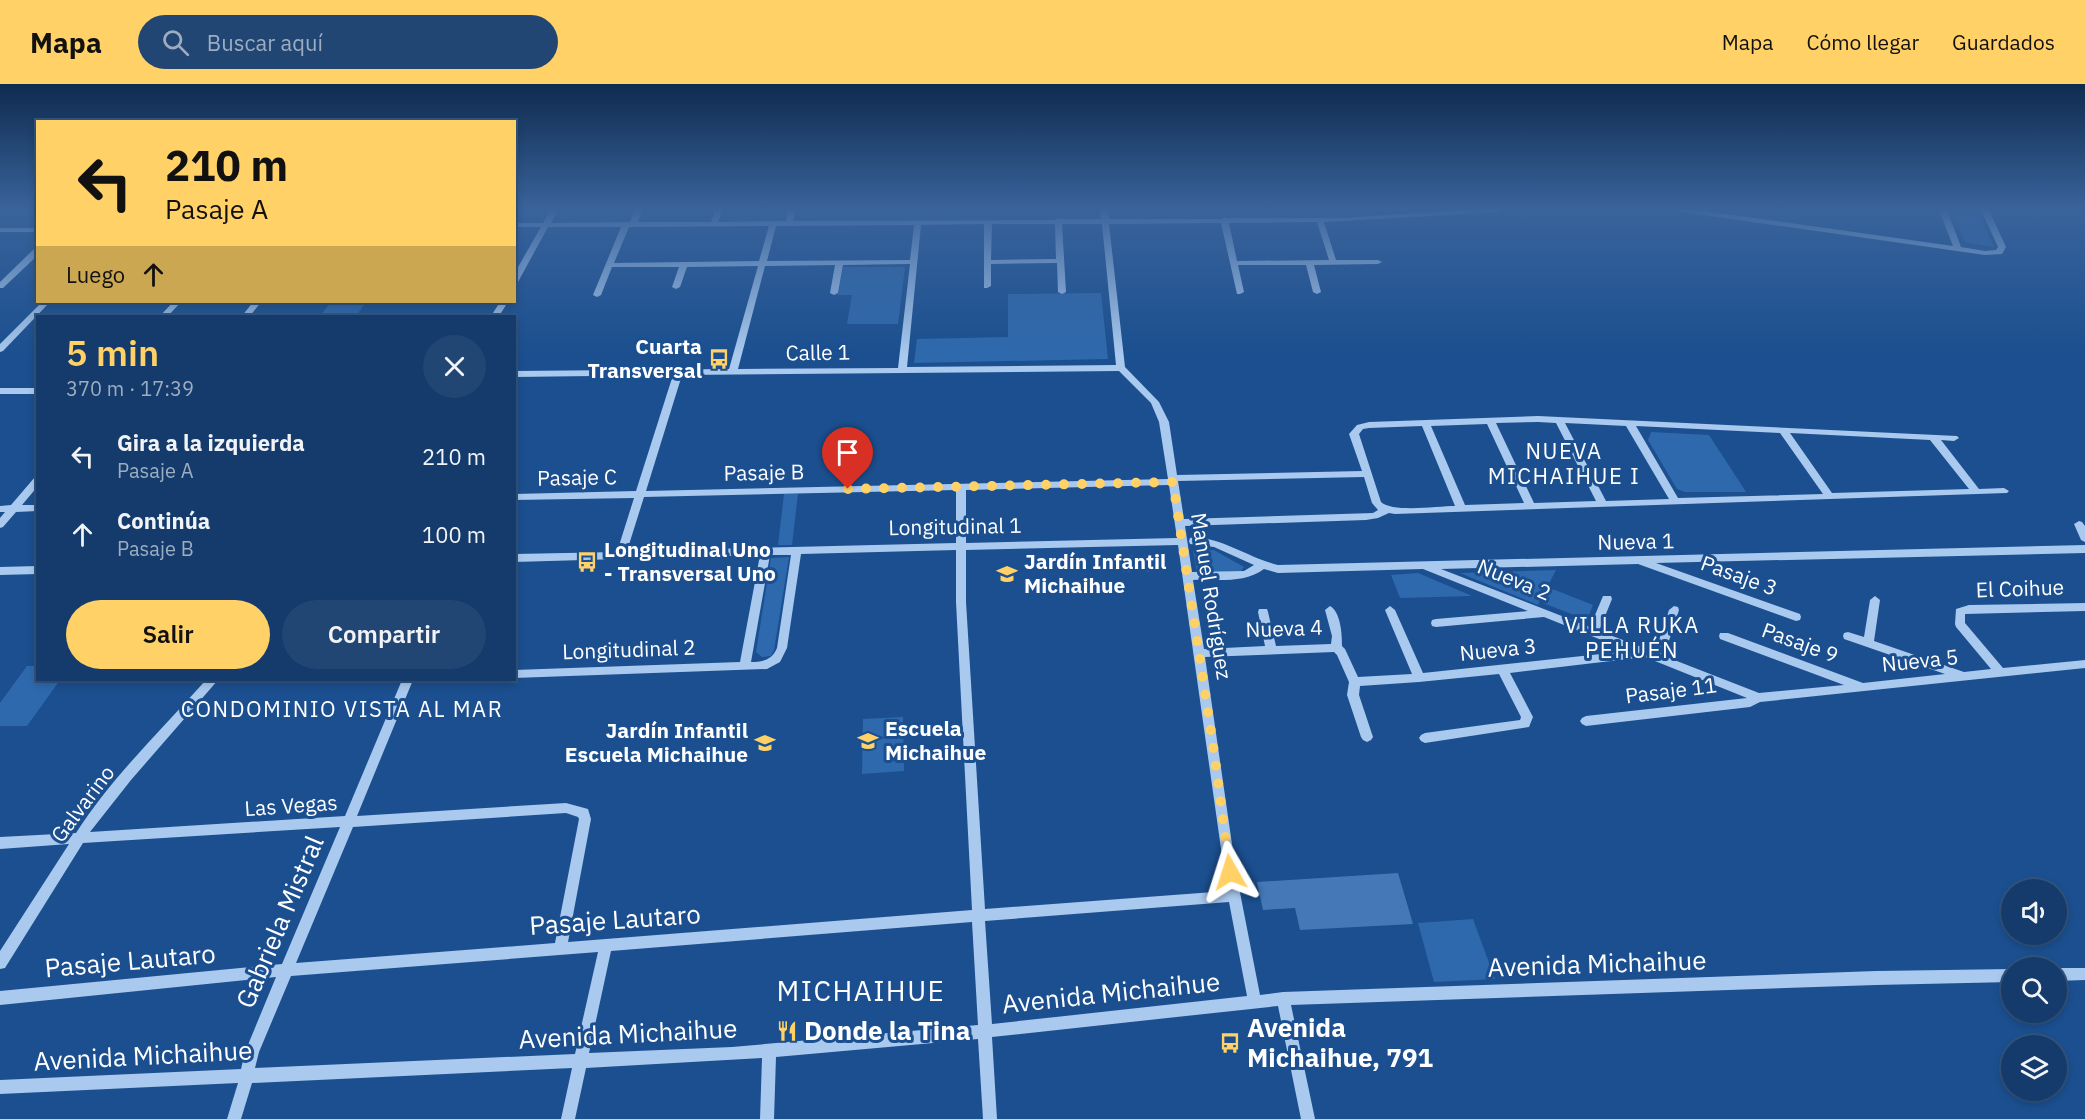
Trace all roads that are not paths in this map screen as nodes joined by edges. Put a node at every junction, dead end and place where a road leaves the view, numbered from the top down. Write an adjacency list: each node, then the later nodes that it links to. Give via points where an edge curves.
1 (29, 258): 22 (street)
2 (527, 258): 21 (street)
3 (612, 258): 20 (street)
4 (764, 258): 19 (street)
5 (913, 258): 11 (street)
6 (987, 258): 12 (street)
7 (1110, 258): 36 (street)
8 (1232, 258): 17 (street)
9 (1333, 258): 14 (street)
10 (1060, 261): 12 (street); 25 (street)
11 (913, 262): 16 (street); 37 (street)
12 (987, 262): 23 (street)
13 (1309, 262): 14 (street); 17 (street); 27 (street)
14 (1334, 262): 15 (street)
15 (1378, 262)
16 (840, 263): 19 (street); 28 (street)
17 (1234, 263): 26 (street)
18 (684, 264): 19 (street); 20 (street); 24 (street)
19 (762, 264): 38 (street)
20 (609, 265): 29 (street)
21 (516, 278)
22 (0, 286)
23 (987, 286)
24 (676, 287)
25 (1062, 292)
26 (1240, 292)
27 (1317, 292)
28 (834, 293)
29 (597, 295)
30 (45, 303): 35 (street)
31 (176, 303): 33 (street)
32 (256, 303): 34 (street)
33 (165, 315)
34 (247, 315)
35 (0, 349)
36 (1121, 368): 37 (street, Calle 1); 51 (street, Manuel Rodríguez, via 1162,414)
37 (902, 370): 38 (street, Calle 1)
38 (733, 372): 39 (street, Calle 1)
39 (678, 373): 40 (street, Calle 1); 56 (street)
40 (516, 374)
41 (0, 391): 42 (street)
42 (36, 391)
43 (1490, 420): 44 (street); 45 (street); 61 (street)
44 (1559, 420): 46 (street); 60 (street)
45 (1425, 422): 50 (street, via 1357,429 1354,434); 63 (street)
46 (1629, 423): 47 (street); 59 (street)
47 (1784, 430): 48 (street); 57 (street)
48 (1933, 437): 49 (street); 55 (street)
49 (1954, 438)
50 (1366, 474): 51 (street, Pasaje B); 66 (street, via 1377,503)
51 (1172, 480): 53 (street, Pasaje B); 67 (street, Manuel Rodríguez)
52 (36, 481): 65 (street)
53 (961, 487): 56 (street, Pasaje B); 73 (street)
54 (2004, 491): 55 (street)
55 (1977, 492): 57 (street)
56 (640, 494): 58 (street, Pasaje C); 77 (street)
57 (1830, 496): 59 (street)
58 (516, 497)
59 (1675, 501): 60 (street)
60 (1602, 503): 61 (street)
61 (1530, 506): 63 (street)
62 (36, 508): 65 (street)
63 (1461, 508): 66 (street)
64 (0, 509): 65 (street)
65 (13, 509): 69 (street)
66 (1386, 510): 67 (street, via 1366,517)
67 (1179, 523): 71 (street, Manuel Rodríguez)
68 (2079, 524): 70 (street)
69 (0, 525)
70 (2085, 538)
71 (1181, 541): 73 (street, Longitudinal 1); 84 (street, Manuel Rodríguez)
72 (1194, 541): 80 (street, Nueva 1, via 1212,541)
73 (960, 546): 75 (street, Longitudinal 1); 123 (street)
74 (2085, 549): 79 (street, Nueva 1)
75 (797, 550): 76 (street, Longitudinal 1); 105 (street, Longitudinal 2, via 781,653 769,664)
76 (766, 551): 77 (street, Longitudinal 1); 105 (street)
77 (621, 555): 78 (street, Longitudinal 1)
78 (516, 558)
79 (1636, 560): 81 (street, Nueva 1); 93 (street, Pasaje 3)
80 (1262, 564): 81 (street, Nueva 1, via 1278,569); 84 (street, via 1244,575)
81 (1422, 565): 92 (street, Nueva 2)
82 (36, 570): 83 (street)
83 (0, 571)
84 (1186, 576): 101 (street, Manuel Rodríguez)
85 (1607, 599): 95 (street)
86 (1875, 600): 98 (street)
87 (2085, 607): 107 (street, El Coihue, via 1960,612 1960,624)
88 (1330, 610): 99 (street)
89 (1390, 610): 110 (street)
90 (1674, 610): 103 (street)
91 (1263, 612): 100 (street)
92 (1545, 614): 94 (street); 95 (street, Nueva 2)
93 (1796, 617)
94 (1436, 623)
95 (1593, 633): 102 (street, Nueva 2)
96 (1724, 636): 114 (street, Pasaje 9)
97 (1848, 636): 98 (street)
98 (1868, 643): 109 (street)
99 (1336, 648): 100 (street, Nueva 4); 113 (street)
100 (1271, 649): 101 (street, Nueva 4)
101 (1198, 653): 122 (street, Manuel Rodríguez)
102 (1646, 654): 103 (street, Nueva 2); 106 (street, Nueva 3)
103 (1658, 659): 115 (street, Nueva 2)
104 (2085, 664): 107 (street, Nueva 5)
105 (745, 666): 108 (street, Longitudinal 2)
106 (1503, 670): 110 (street, Nueva 3); 118 (street, via 1527,717 1525,724)
107 (2000, 672): 109 (street, Nueva 5)
108 (516, 674)
109 (1963, 676): 114 (street, Nueva 5)
110 (1419, 678): 113 (street, Nueva 3)
111 (212, 681): 120 (street, Galvarino, via 105,802)
112 (408, 681): 119 (street, Gabriela Mistral)
113 (1355, 682): 117 (street, via 1353,695)
114 (1863, 687): 115 (street, Nueva 5)
115 (1759, 698): 116 (street, Pasaje 11)
116 (1586, 721)
117 (1367, 737)
118 (1425, 738)
119 (348, 821): 120 (street, Las Vegas); 125 (street, Las Vegas, via 566,808 584,813); 127 (street, Gabriela Mistral)
120 (78, 839): 121 (street, Las Vegas); 126 (street, Galvarino)
121 (0, 843)
122 (1234, 896): 123 (street, Pasaje Lautaro); 133 (street, Manuel Rodríguez)
123 (979, 916): 124 (street, Pasaje Lautaro); 134 (street)
124 (606, 945): 125 (street, Pasaje Lautaro); 136 (street)
125 (560, 949): 127 (street, Pasaje Lautaro)
126 (0, 963)
127 (286, 970): 131 (street, Pasaje Lautaro); 137 (street, Gabriela Mistral, via 252,1052)
128 (2085, 974): 130 (street)
129 (2001, 975): 132 (street, Avenida Michaihue)
130 (2067, 975)
131 (0, 998)
132 (1283, 999): 133 (street, Avenida Michaihue); 143 (street)
133 (1255, 1002): 134 (street, Avenida Michaihue)
134 (985, 1030): 135 (street, Avenida Michaihue); 142 (street)
135 (769, 1051): 136 (street, Avenida Michaihue); 141 (street)
136 (581, 1061): 137 (street, Avenida Michaihue); 140 (street)
137 (247, 1076): 138 (street, Avenida Michaihue); 139 (street, Gabriela Mistral)
138 (0, 1086)
139 (234, 1119)
140 (568, 1119)
141 (767, 1119)
142 (990, 1119)
143 (1308, 1119)

